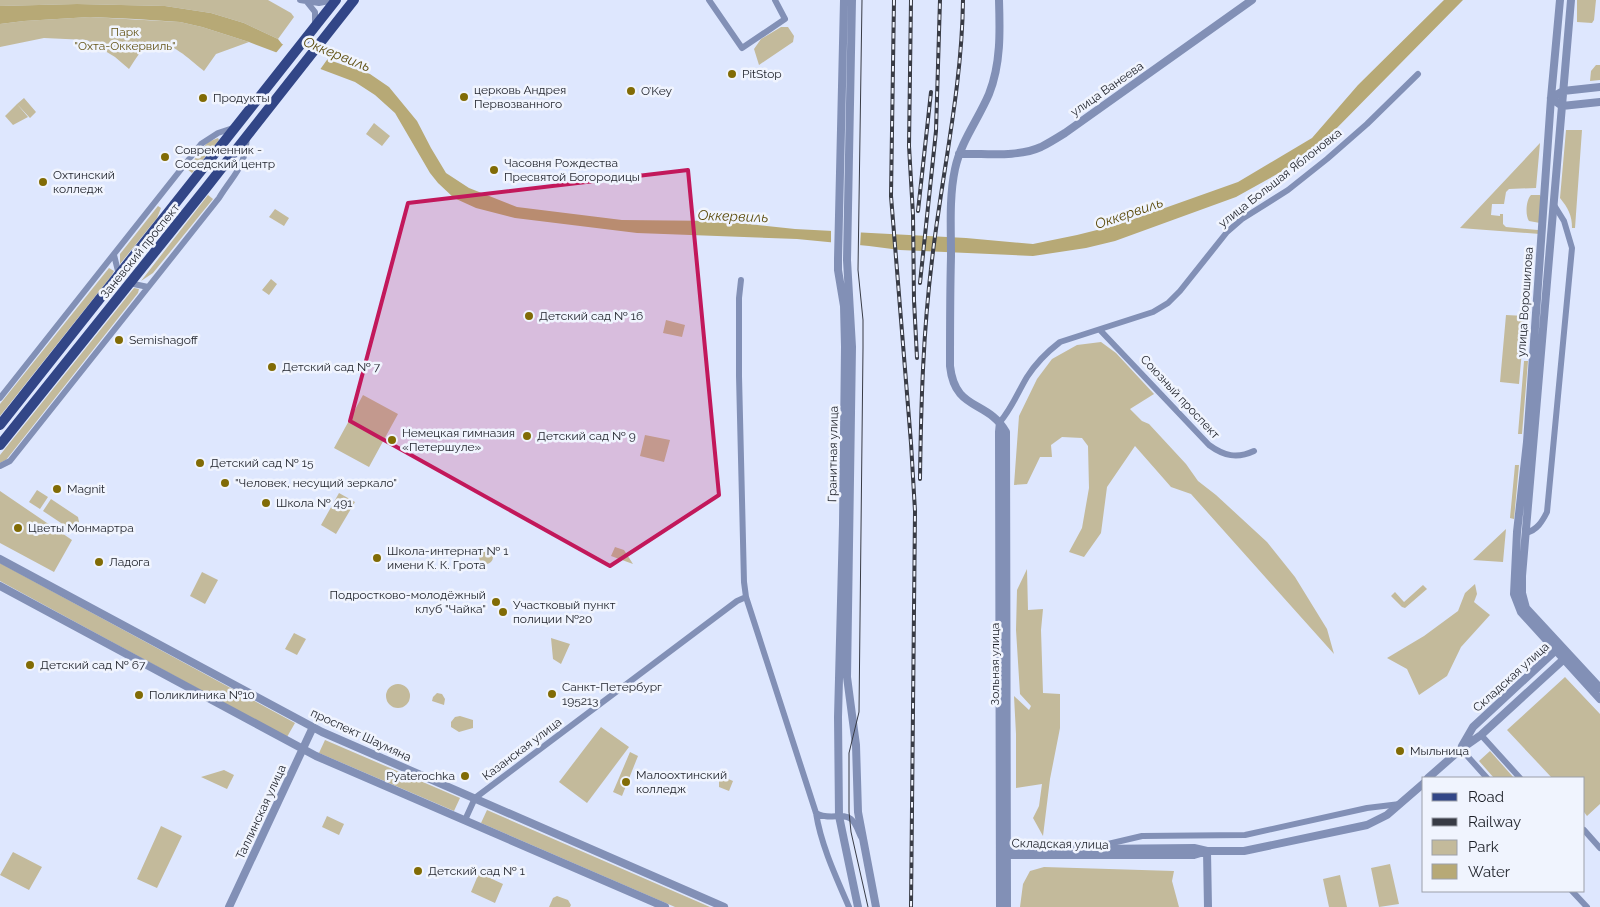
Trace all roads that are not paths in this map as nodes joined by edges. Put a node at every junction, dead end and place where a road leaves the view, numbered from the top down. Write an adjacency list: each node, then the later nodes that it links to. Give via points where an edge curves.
1 (300, 0): 12 (street)
2 (335, 0): 12 (street); 13 (main road)
3 (354, 0): 21 (main road, Заневский проспект)
4 (709, 0): 5 (street, via 742,48 785,19)
5 (775, 0)
6 (844, 0): 57 (street, Гранитная улица, via 838,212 838,270 844,306 845,347)
7 (852, 0): 60 (street, Гранитная улица, via 847,212 852,347 847,677 856,745)
8 (999, 0): 22 (street, via 999,52 994,78)
9 (1252, 0): 22 (street, улица Ванеева, via 1065,133 1040,147 1008,154)
10 (1560, 0): 17 (street, улица Ворошилова)
11 (1571, 0): 16 (street, улица Ворошилова)
12 (307, 2): 13 (street, via 315,12)
13 (312, 31): 20 (main road, Заневский проспект)
14 (1418, 74): 29 (street, улица Большая Яблоновка, via 1327,159 1227,232 1168,303 1153,312)
15 (1600, 87): 16 (street)
16 (1563, 91): 17 (street); 19 (street, улица Ворошилова)
17 (1551, 98): 19 (street); 40 (street, улица Ворошилова, via 1514,594)
18 (1600, 102): 19 (street)
19 (1562, 106): 23 (street, улица Ворошилова)
20 (237, 126): 24 (street, via 201,144); 25 (main road, Заневский проспект)
21 (247, 136): 27 (main road, Заневский проспект); 28 (street, via 246,152 239,170)
22 (959, 154): 31 (street, via 953,184 951,231 951,377 957,392)
23 (1554, 205): 36 (street, улица Ворошилова); 36 (street, via 1564,221 1572,248 1568,305 1547,512 1537,527)
24 (114, 255): 25 (street); 30 (street)
25 (119, 275): 32 (main road, Заневский проспект)
26 (741, 280): 39 (street, via 739,370)
27 (129, 283): 28 (street); 33 (main road, Заневский проспект)
28 (148, 286): 35 (street, via 10,461)
29 (1100, 330): 31 (street, улица Большая Яблоновка, via 1060,342 1047,353 1026,379 1012,407); 34 (street, Союзный проспект, via 1209,445 1231,456)
30 (0, 398)
31 (1000, 422): 64 (street, Зольная улица, via 1006,432)
32 (0, 425)
33 (0, 445)
34 (1254, 451)
35 (0, 466)
36 (1526, 532): 40 (street, улица Ворошилова)
37 (0, 559): 45 (street, проспект Шаумяна)
38 (0, 586): 48 (street)
39 (746, 597): 54 (street, Казанская улица); 56 (street)
40 (1521, 603): 41 (street, via 1521,612)
41 (1560, 649): 42 (street, Складская улица); 43 (street); 46 (street, Складская улица)
42 (1564, 659): 44 (street); 47 (street, Складская улица)
43 (1600, 688)
44 (1600, 699)
45 (313, 727): 48 (street, Таллинская улица); 54 (street, проспект Шаумяна)
46 (1473, 727): 47 (street); 49 (street, Складская улица)
47 (1481, 735): 49 (street, Складская улица); 52 (street)
48 (303, 749): 58 (street); 66 (street, Таллинская улица)
49 (1461, 749): 50 (street, Складская улица); 51 (street)
50 (1429, 777)
51 (1486, 777)
52 (1519, 777)
53 (1422, 784): 55 (street, Складская улица)
54 (475, 798): 58 (street, Казанская улица); 68 (street, проспект Шаумяна)
55 (1400, 804): 62 (street, via 1367,808 1245,835 1142,836); 63 (street, Складская улица, via 1367,825 1244,851)
56 (816, 813): 57 (street, via 824,817); 69 (street, via 834,873)
57 (839, 816): 60 (street, via 853,820); 70 (street, Гранитная улица)
58 (465, 820): 67 (street)
59 (1585, 831): 61 (street)
60 (862, 838): 71 (street, Гранитная улица)
61 (1600, 848)
62 (1093, 850): 63 (street, Складская улица, via 1194,848); 64 (street, Складская улица)
63 (1207, 851): 64 (street, Складская улица, via 1194,855); 74 (street)
64 (1005, 852): 72 (street, Зольная улица); 73 (street, Зольная улица)
65 (1573, 892): 75 (street)
66 (229, 907)
67 (665, 907)
68 (724, 907)
69 (849, 907)
70 (858, 907)
71 (876, 907)
72 (1000, 907)
73 (1007, 907)
74 (1208, 907)
75 (1587, 907)

